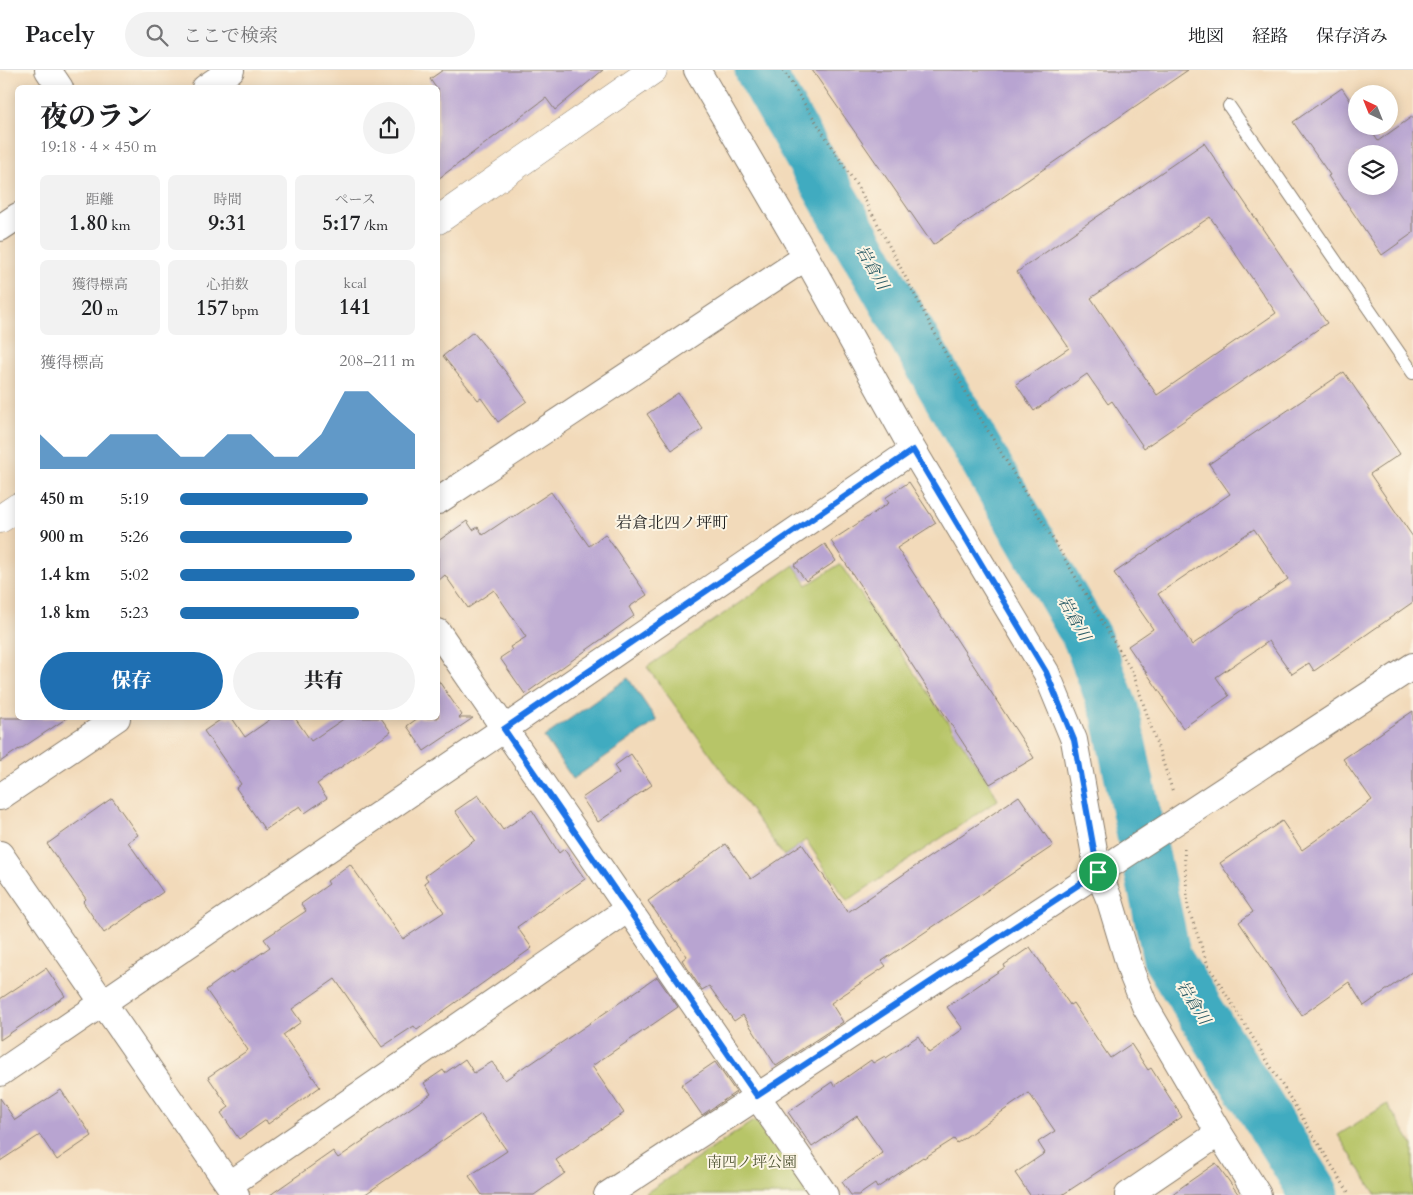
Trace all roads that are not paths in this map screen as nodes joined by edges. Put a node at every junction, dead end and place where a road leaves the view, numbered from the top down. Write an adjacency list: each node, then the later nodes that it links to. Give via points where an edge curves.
1 (48, 70): 5 (street)
2 (230, 70): 6 (street)
3 (653, 70): 9 (street)
4 (697, 70): 11 (street)
5 (58, 85)
6 (209, 85)
7 (1229, 106): 12 (lane)
8 (15, 218): 10 (street)
9 (440, 219)
10 (0, 228)
11 (806, 257): 13 (street); 14 (street)
12 (1413, 373)
13 (913, 450): 20 (street); 23 (street, via 1046,672 1074,740)
14 (440, 500)
15 (15, 509): 16 (street)
16 (0, 519)
17 (440, 635): 20 (street)
18 (1413, 666): 23 (street)
19 (114, 720): 21 (street)
20 (504, 729): 24 (street); 25 (street)
21 (0, 797)
22 (0, 854): 25 (street)
23 (1098, 872): 27 (street); 28 (street, via 1145,1006)
24 (628, 908): 27 (street); 29 (street)
25 (103, 1003): 26 (street); 29 (street)
26 (0, 1073)
27 (757, 1096): 30 (street); 31 (street)
28 (1219, 1133): 32 (street); 33 (street)
29 (232, 1190)
30 (607, 1195)
31 (825, 1195)
32 (1128, 1195)
33 (1258, 1195)

